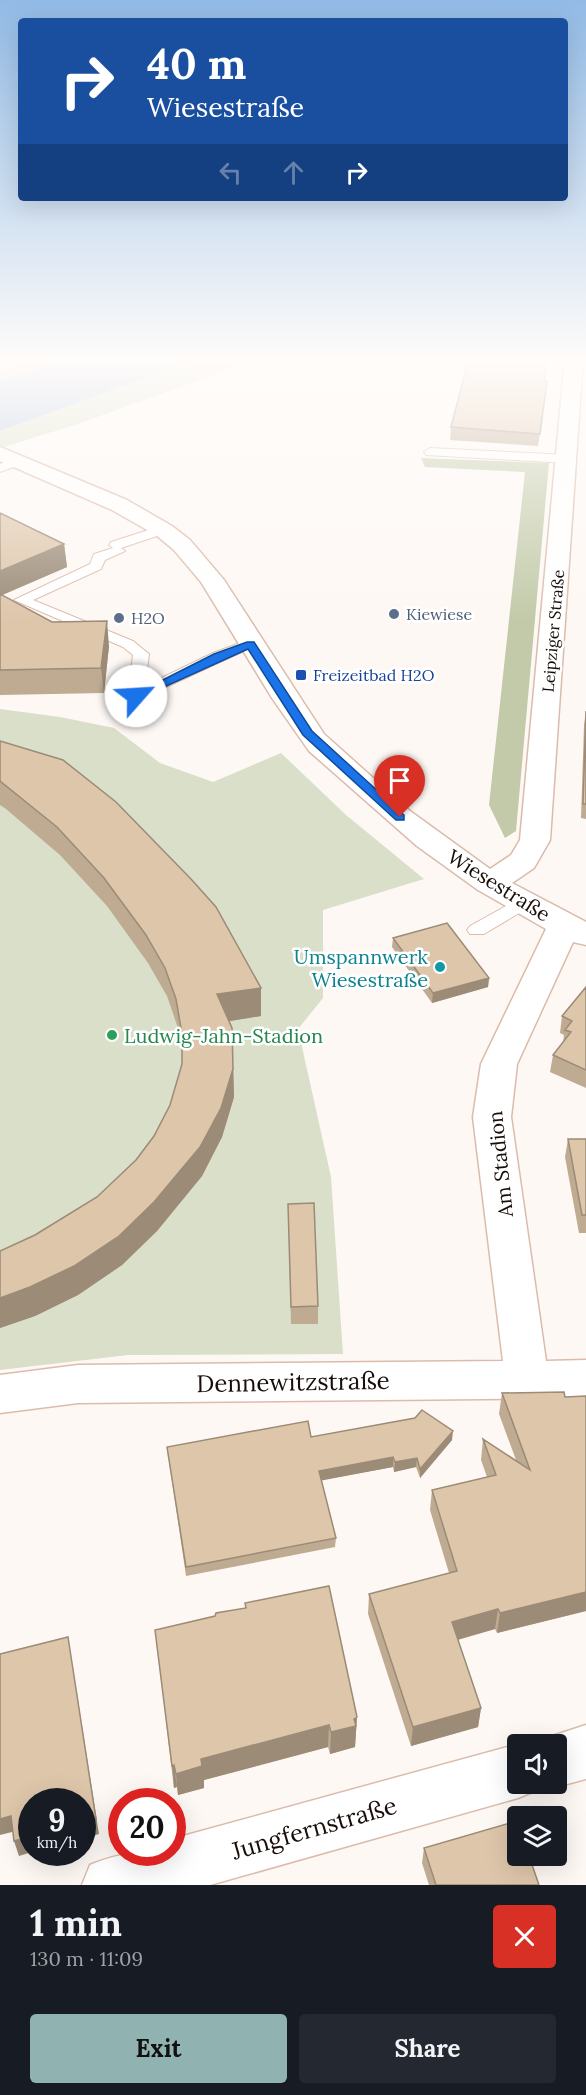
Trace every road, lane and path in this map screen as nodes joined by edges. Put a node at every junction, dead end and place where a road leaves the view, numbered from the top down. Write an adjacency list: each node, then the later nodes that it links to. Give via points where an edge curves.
1 (569, 446): 3 (street, Leipziger Straße)
2 (430, 452): 3 (lane)
3 (568, 459): 7 (street, Leipziger Straße, via 536,840 523,861)
4 (6, 461): 5 (street, Wiesestraße, via 100,497)
5 (161, 530): 6 (street, Wiesestraße, via 197,562); 6 (lane, via 117,548 99,557 96,566 21,600 128,644 141,654 136,696)
6 (251, 644): 7 (street, Wiesestraße, via 308,733 386,806)
7 (491, 883): 8 (street, Wiesestraße)
8 (524, 902): 9 (lane); 10 (street, Wiesestraße)
9 (477, 930)
10 (575, 930): 11 (street, Am Stadion, via 499,1064 492,1117)
11 (527, 1379): 12 (street, Dennewitzstraße); 13 (street, Dennewitzstraße, via 78,1384)
12 (586, 1379)
13 (0, 1394)
14 (586, 1752): 15 (street)
15 (567, 1757)
16 (507, 1774): 17 (street, Jungfernstraße)
17 (110, 1885)

